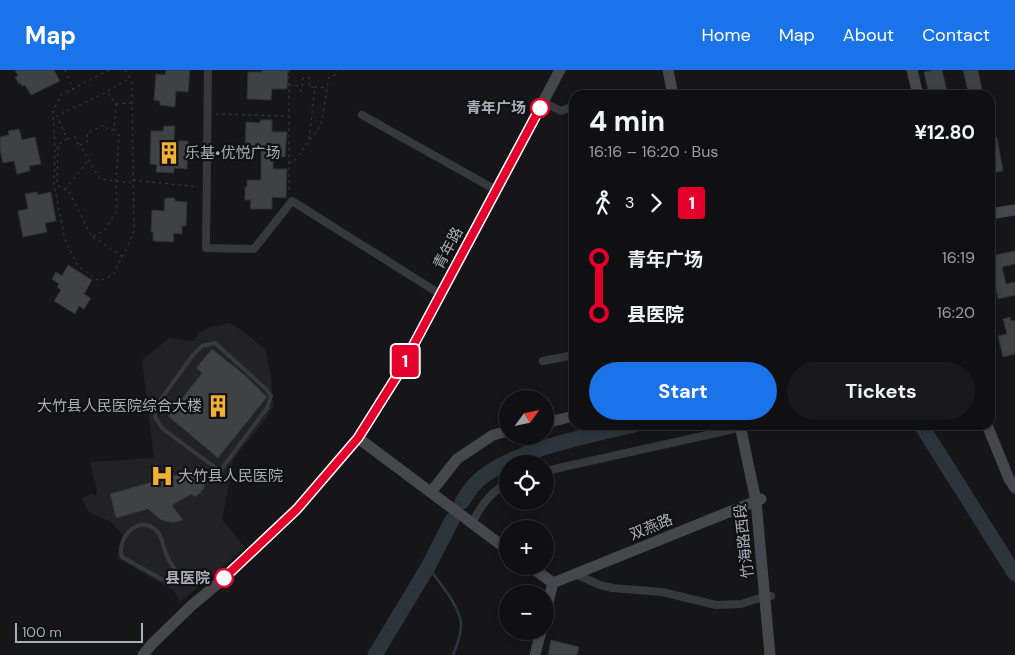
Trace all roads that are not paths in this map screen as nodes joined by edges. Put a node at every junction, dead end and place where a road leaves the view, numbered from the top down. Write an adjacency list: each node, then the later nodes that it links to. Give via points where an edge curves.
1 (208, 70): 15 (street, via 206,248 254,249 292,201)
2 (560, 70): 9 (street, 青年路)
3 (668, 70): 6 (street)
4 (674, 70): 7 (street)
5 (912, 70): 8 (street)
6 (672, 90)
7 (677, 90)
8 (917, 90)
9 (543, 102): 10 (street, via 561,112); 12 (street, 青年路)
10 (569, 108)
11 (362, 115): 12 (street)
12 (496, 190): 15 (street, 青年路)
13 (1015, 210): 14 (street)
14 (995, 213)
15 (440, 294): 24 (street, 青年路, via 397,376)
16 (569, 356): 17 (street)
17 (543, 361)
18 (569, 417): 19 (street)
19 (554, 421)
20 (725, 430): 25 (street)
21 (744, 430): 30 (street, 竹海路西段)
22 (989, 430): 28 (street)
23 (499, 434): 29 (street, via 457,459)
24 (358, 438): 29 (street); 40 (street, 青年路, via 297,509)
25 (554, 469)
26 (220, 471): 26 (lane, via 267,408 271,396 215,343 202,346 193,355 156,406 156,417 163,429)
27 (499, 488): 31 (street, via 483,504)
28 (1015, 488)
29 (431, 492): 31 (street)
30 (758, 500): 34 (street, 双燕路); 38 (street, 竹海路西段)
31 (472, 523): 32 (street)
32 (499, 543)
33 (178, 573): 36 (lane, via 156,531 149,526 133,527 125,534 120,553 122,557 165,581)
34 (575, 574): 37 (street, 双燕路); 38 (street, via 612,588 662,592 716,605 741,604)
35 (542, 575): 37 (street)
36 (170, 579)
37 (553, 583)
38 (768, 596): 42 (street, 竹海路西段); 43 (street, 竹海路西段)
39 (539, 640): 41 (street)
40 (143, 655)
41 (535, 655)
42 (770, 655)
43 (775, 655)

